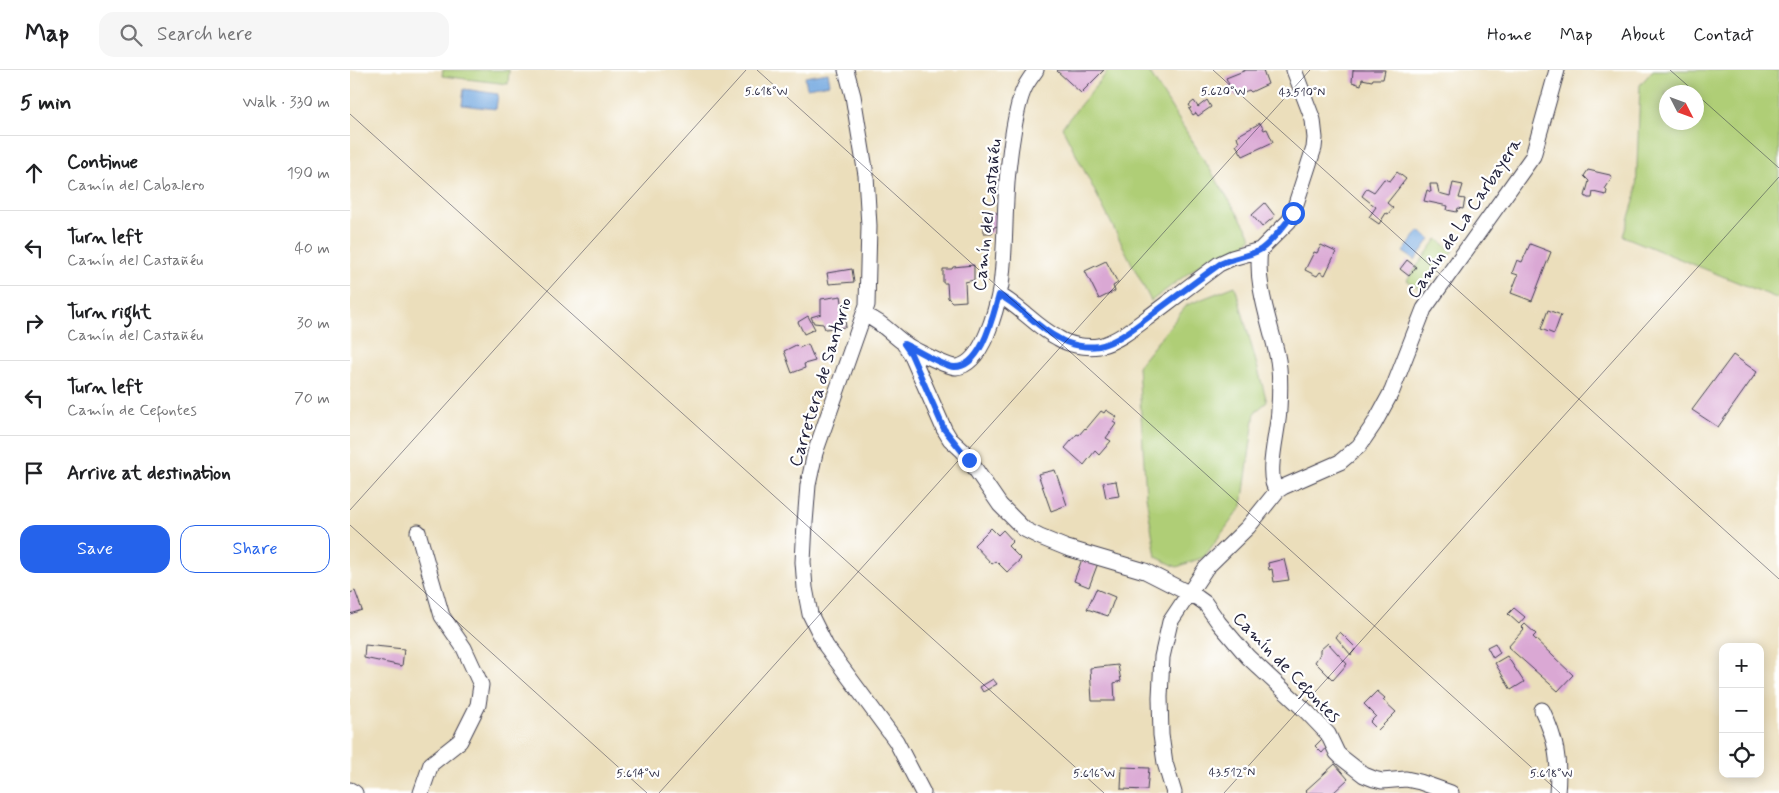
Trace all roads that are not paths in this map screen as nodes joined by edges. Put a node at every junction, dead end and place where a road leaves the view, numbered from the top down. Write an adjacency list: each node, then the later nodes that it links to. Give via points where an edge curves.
1 (846, 70): 7 (street, Carretera de Santurio, via 866,175 867,305)
2 (1036, 70): 6 (street, Camín del Castañéu, via 1023,90 1008,170)
3 (1294, 70): 5 (street, via 1315,127 1314,148 1289,220)
4 (1556, 70): 9 (street, Camín de La Carbayera, via 1533,156 1424,310 1392,391 1374,424 1358,446 1340,462)
5 (1260, 250): 6 (street, via 1220,264 1136,326 1099,346 1074,345 1058,339); 9 (street, via 1260,279 1279,371 1279,411 1271,465 1273,487)
6 (999, 295): 8 (street, Camín del Castañéu, via 984,341 963,365 947,365)
7 (864, 315): 8 (street, Camín del Castañéu, via 876,319); 16 (street, Carretera de Santurio, via 813,461 805,524 805,588 810,614 826,646 896,741)
8 (904, 344): 11 (street, Camín de Cefontes, via 950,439 963,451 989,492 1010,517 1040,537 1145,571)
9 (1277, 492): 11 (street, Camín de La Carbayera, via 1248,527 1206,568)
10 (418, 532): 15 (street, via 442,616 464,648 481,685 478,705 460,741 431,764)
11 (1189, 593): 17 (street, Camín de La Carbayera, via 1170,622 1162,657 1161,735); 18 (street, Camín de Cefontes, via 1205,603 1248,657 1328,734 1338,754 1364,775 1374,779 1406,779)
12 (1542, 710): 19 (street, via 1556,744)
13 (350, 790): 14 (street)
14 (355, 793)
15 (421, 793)
16 (923, 793)
17 (1174, 793)
18 (1451, 793)
19 (1557, 793)

